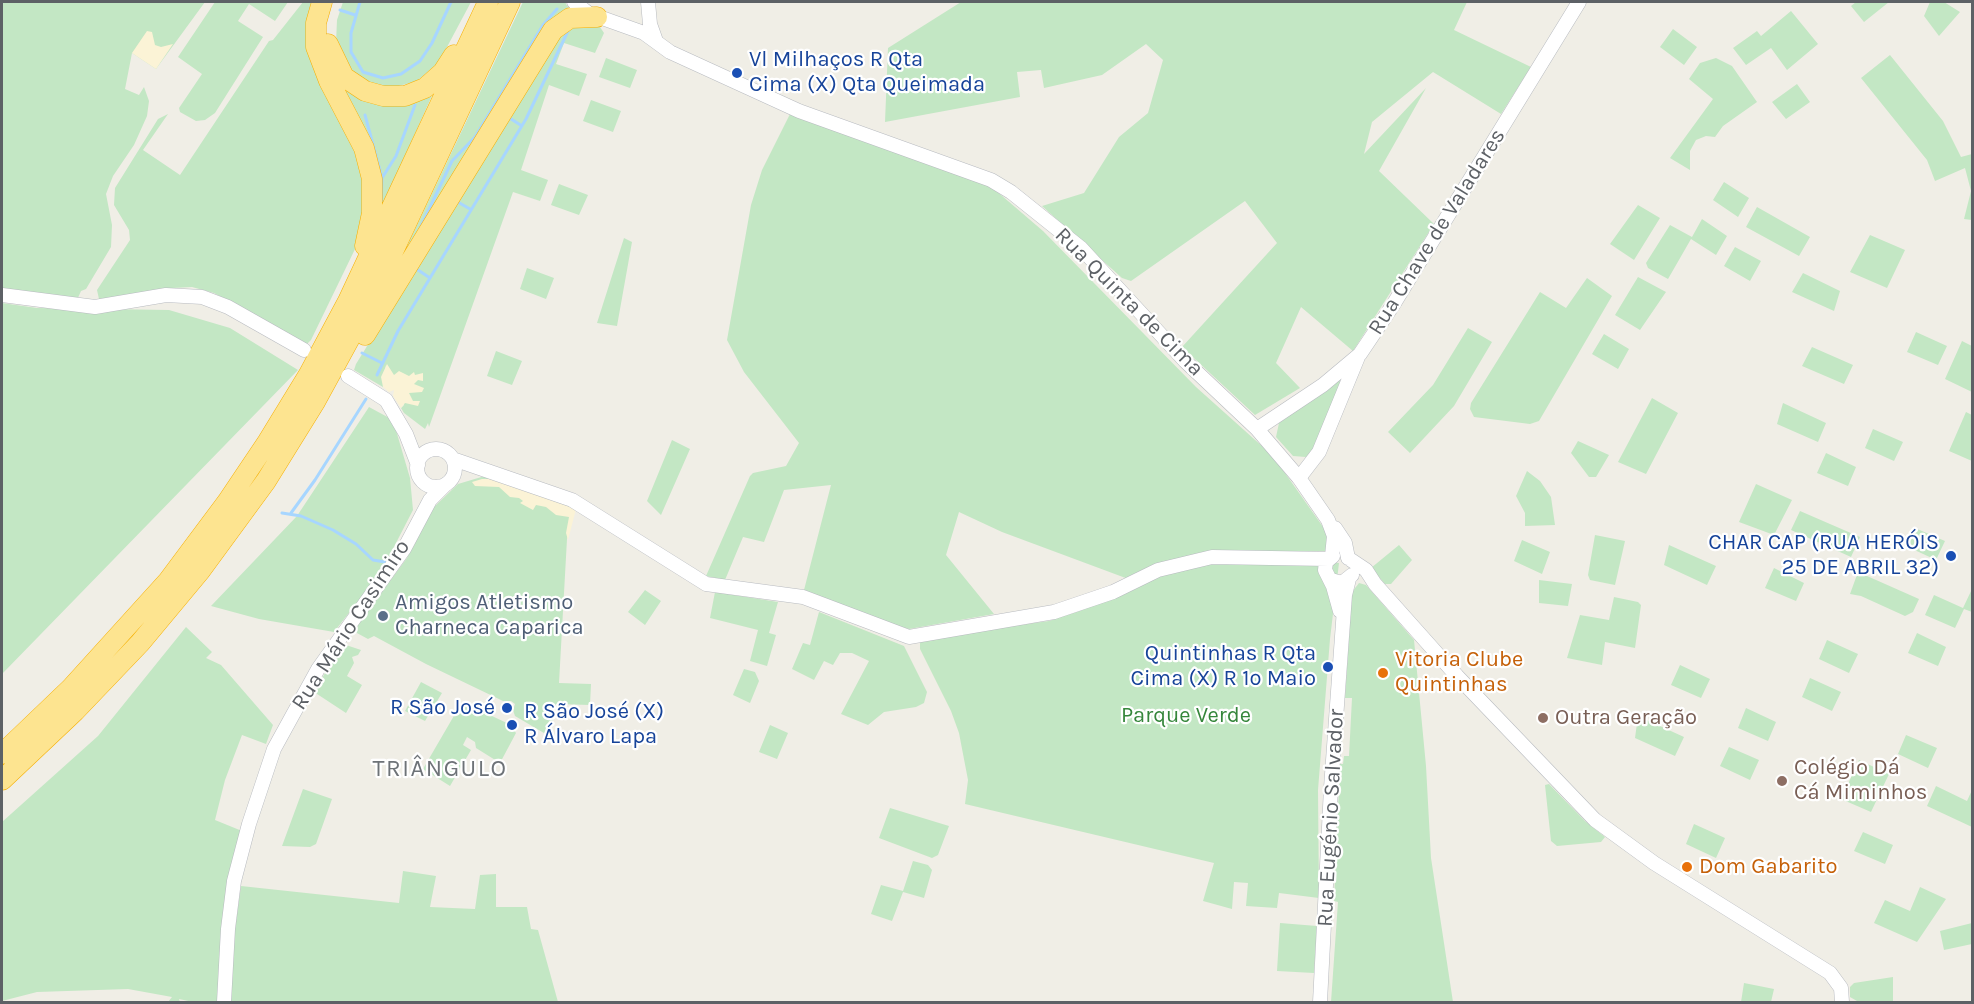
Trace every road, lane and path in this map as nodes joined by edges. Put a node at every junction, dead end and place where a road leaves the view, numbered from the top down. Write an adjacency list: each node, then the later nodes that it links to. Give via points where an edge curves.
1 (322, 2): 13 (highway, via 316,23 316,47 364,148 372,179 365,247)
2 (334, 2): 3 (highway, via 327,32 337,67 344,77 365,91 394,97 425,88 443,72)
3 (481, 2)
4 (488, 2): 13 (highway)
5 (510, 2): 24 (highway, via 363,315)
6 (574, 2): 9 (street, Rua Quinta de Cima)
7 (1579, 2): 15 (street, Rua Chave de Valadares)
8 (647, 4): 10 (street, via 639,20); 11 (street)
9 (597, 17): 10 (street, Rua Quinta de Cima); 24 (highway, via 570,18 553,30 319,410)
10 (620, 25): 11 (street, Rua Quinta de Cima)
11 (657, 41): 18 (street, Rua Quinta de Cima, via 670,52 799,111 1002,186 1081,248 1185,361)
12 (2, 295): 14 (street, via 95,306 166,295 202,297 228,307)
13 (329, 338): 35 (highway, via 241,482 168,581 71,688)
14 (303, 350)
15 (1360, 354): 18 (street, Rua Chave de Valadares, via 1323,385); 23 (street, via 1319,452)
16 (348, 376): 17 (street, Rua Mário Casimiro, via 381,395)
17 (400, 423): 19 (street, Rua Mário Casimiro, via 418,440); 21 (street, Rua Mário Casimiro)
18 (1257, 429): 23 (street, Rua Quinta de Cima)
19 (441, 450): 20 (street); 21 (street, via 429,451)
20 (453, 459): 22 (street); 25 (street, via 455,467)
21 (418, 470): 25 (street, via 430,486); 27 (street, Rua Mário Casimiro, via 420,497)
22 (499, 473): 25 (street, via 475,473); 29 (street, via 572,500 706,584 803,597 909,637 1054,612 1084,604 1158,570 1212,557)
23 (1299, 478): 26 (street, Rua Quinta de Cima)
24 (266, 481): 36 (highway, via 200,572 140,643)
25 (449, 482): 27 (street, Rua Mário Casimiro, via 430,500)
26 (1328, 520): 28 (street, Rua Quinta de Cima, via 1334,536); 30 (street, Rua Quinta de Cima, via 1342,537)
27 (415, 525): 37 (street, Rua Mário Casimiro, via 404,549 318,669 265,770 231,896)
28 (1331, 557): 29 (street); 30 (street); 32 (street, via 1325,570)
29 (1275, 558): 32 (street, via 1304,566)
30 (1349, 559): 31 (street, via 1353,568); 33 (street, Rua Quinta de Cima, via 1362,567)
31 (1350, 577): 32 (street, via 1338,583); 33 (street, Rua Quinta de Cima, via 1366,577); 34 (street, Rua Eugénio Salvador)
32 (1329, 579): 34 (street, Rua Eugénio Salvador, via 1338,601)
33 (1375, 584): 39 (street, Rua Quinta de Cima, via 1595,820 1654,863 1830,973 1841,988)
34 (1342, 634): 38 (street, Rua Eugénio Salvador)
35 (2, 754)
36 (2, 780)
37 (224, 1002)
38 (1320, 1002)
39 (1842, 1002)

